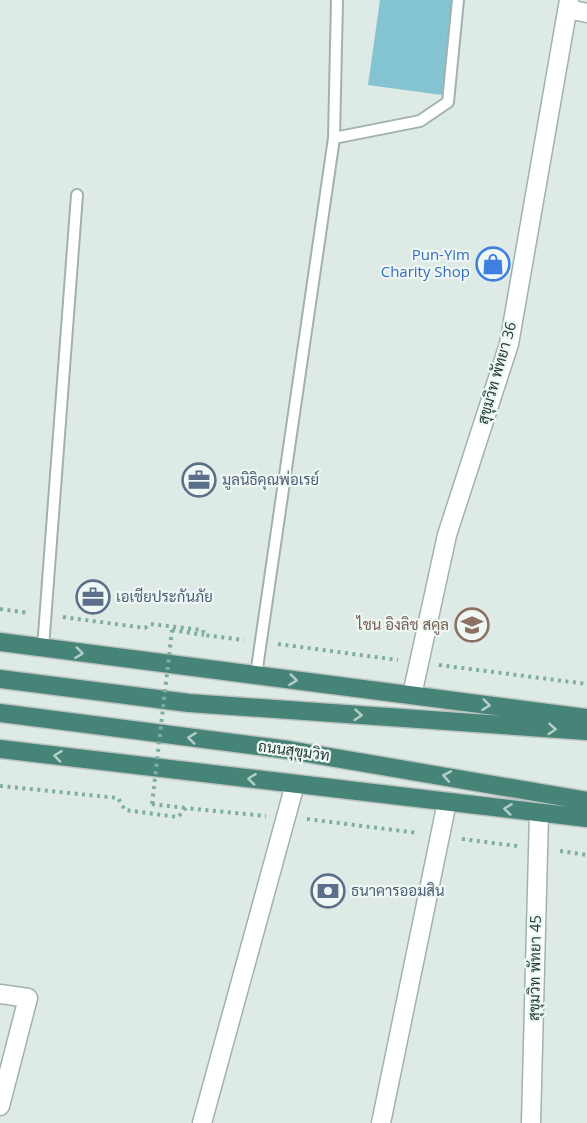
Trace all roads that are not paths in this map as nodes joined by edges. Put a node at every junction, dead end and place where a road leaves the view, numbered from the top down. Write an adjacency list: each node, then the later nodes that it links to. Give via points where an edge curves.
1 (337, 0): 5 (lane)
2 (458, 0): 5 (lane, via 448,102 420,121)
3 (568, 5): 4 (street); 11 (street, สุขุมวิท พัทยา 36, via 509,344 447,535)
4 (587, 13)
5 (334, 138): 9 (lane)
6 (77, 195): 8 (lane)
7 (0, 642): 8 (highway)
8 (43, 648): 9 (highway, one-way to 9)
9 (256, 675): 11 (highway, one-way to 11)
10 (0, 679): 14 (highway, one-way to 14, via 189,703)
11 (412, 696): 13 (highway, one-way to 13)
12 (0, 713): 17 (highway, ถนนสุขุมวิท, one-way to 12, via 289,750)
13 (587, 718)
14 (587, 731)
15 (0, 751): 16 (highway, one-way to 15)
16 (295, 784): 18 (highway); 23 (street)
17 (587, 801)
18 (447, 802): 19 (highway, one-way to 18); 24 (street)
19 (538, 813): 20 (highway); 25 (street, สุขุมวิท พัทยา 45)
20 (587, 818)
21 (0, 994): 22 (street, via 28,998)
22 (0, 1106)
23 (202, 1123)
24 (381, 1123)
25 (531, 1123)

